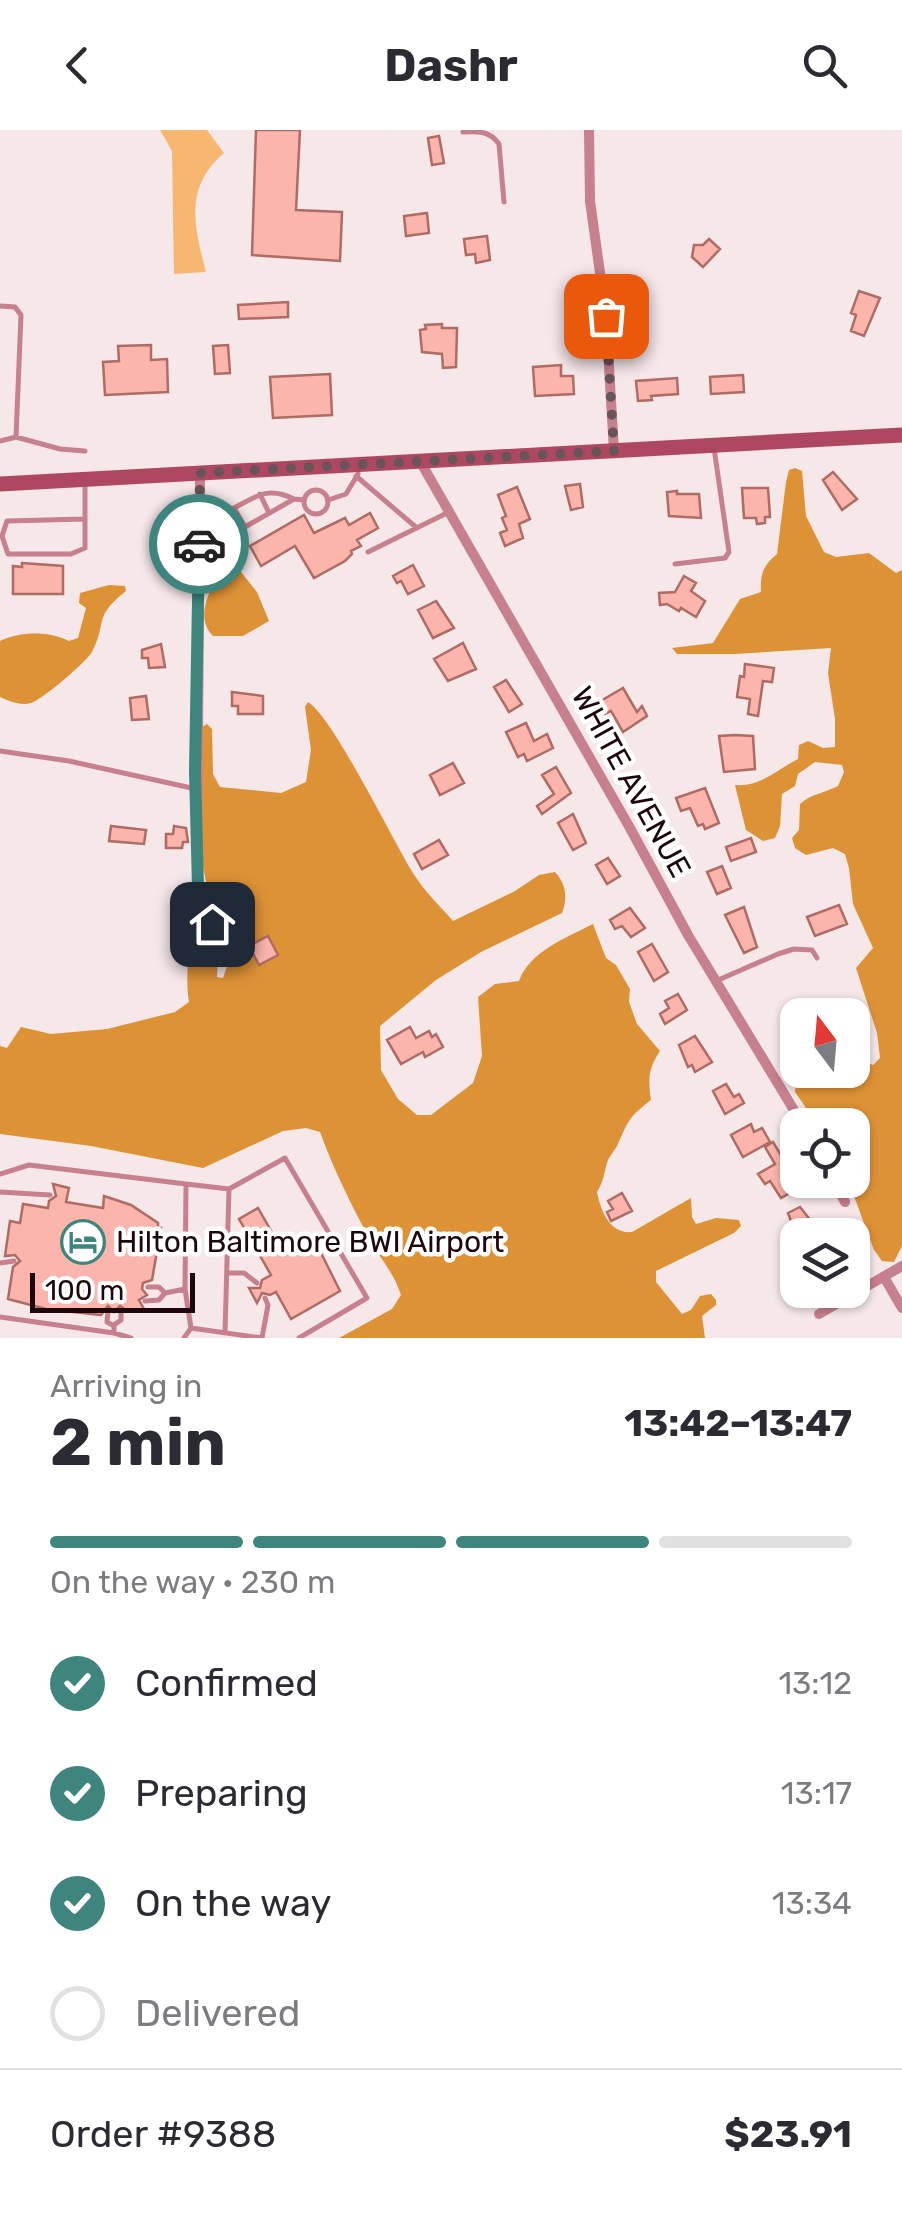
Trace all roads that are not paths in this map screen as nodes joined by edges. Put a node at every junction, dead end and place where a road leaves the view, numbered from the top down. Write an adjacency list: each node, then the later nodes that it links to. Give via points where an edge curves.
1 (589, 130): 10 (street)
2 (463, 132): 3 (lane, via 481,131 499,144)
3 (504, 202)
4 (0, 306): 6 (lane, via 21,315)
5 (902, 436): 8 (street)
6 (16, 437): 7 (lane); 9 (lane)
7 (0, 441)
8 (714, 446): 10 (street); 25 (lane, via 729,552)
9 (84, 451)
10 (614, 451): 11 (street)
11 (420, 461): 12 (street); 20 (street, WHITE AVENUE)
12 (360, 470): 13 (street); 19 (lane, via 346,494); 23 (lane)
13 (200, 473): 14 (street); 27 (street)
14 (85, 479): 15 (street); 22 (lane)
15 (0, 484)
16 (260, 494): 17 (lane, via 278,491); 21 (lane); 21 (lane, via 234,508 245,527)
17 (294, 499): 18 (lane); 21 (lane)
18 (304, 500): 19 (lane, via 315,490); 19 (lane, via 308,511 319,514)
19 (328, 500)
20 (449, 512): 23 (lane); 30 (street, WHITE AVENUE)
21 (269, 513)
22 (86, 519): 22 (lane, via 84,548 70,554 8,554 2,536 7,521)
23 (416, 528): 24 (lane)
24 (368, 552)
25 (675, 564)
26 (0, 751): 27 (lane)
27 (196, 788): 28 (street, via 198,887)
28 (212, 924)
29 (817, 958): 30 (lane, via 812,950 794,949)
30 (716, 981): 31 (street, WHITE AVENUE)
31 (793, 1108)
32 (0, 1174): 33 (lane, via 29,1166)
33 (186, 1184): 34 (lane); 46 (lane)
34 (229, 1189): 42 (lane); 61 (lane, via 285,1158 366,1298)
35 (0, 1192): 36 (lane)
36 (50, 1195)
37 (843, 1198): 38 (street)
38 (845, 1202)
39 (14, 1262): 40 (lane)
40 (0, 1263)
41 (902, 1266): 43 (street)
42 (228, 1272): 44 (lane); 57 (lane)
43 (884, 1277): 50 (street); 53 (street)
44 (257, 1283)
45 (148, 1287): 47 (lane)
46 (185, 1290): 47 (lane); 55 (lane)
47 (164, 1293): 49 (lane)
48 (265, 1298): 60 (lane)
49 (146, 1301)
50 (902, 1308)
51 (108, 1312): 56 (lane)
52 (122, 1312): 56 (lane)
53 (818, 1314)
54 (0, 1317): 56 (lane)
55 (191, 1328): 57 (lane); 59 (lane)
56 (114, 1329): 58 (lane)
57 (225, 1333): 60 (lane)
58 (131, 1338)
59 (184, 1338)
60 (262, 1338)
61 (298, 1338)

